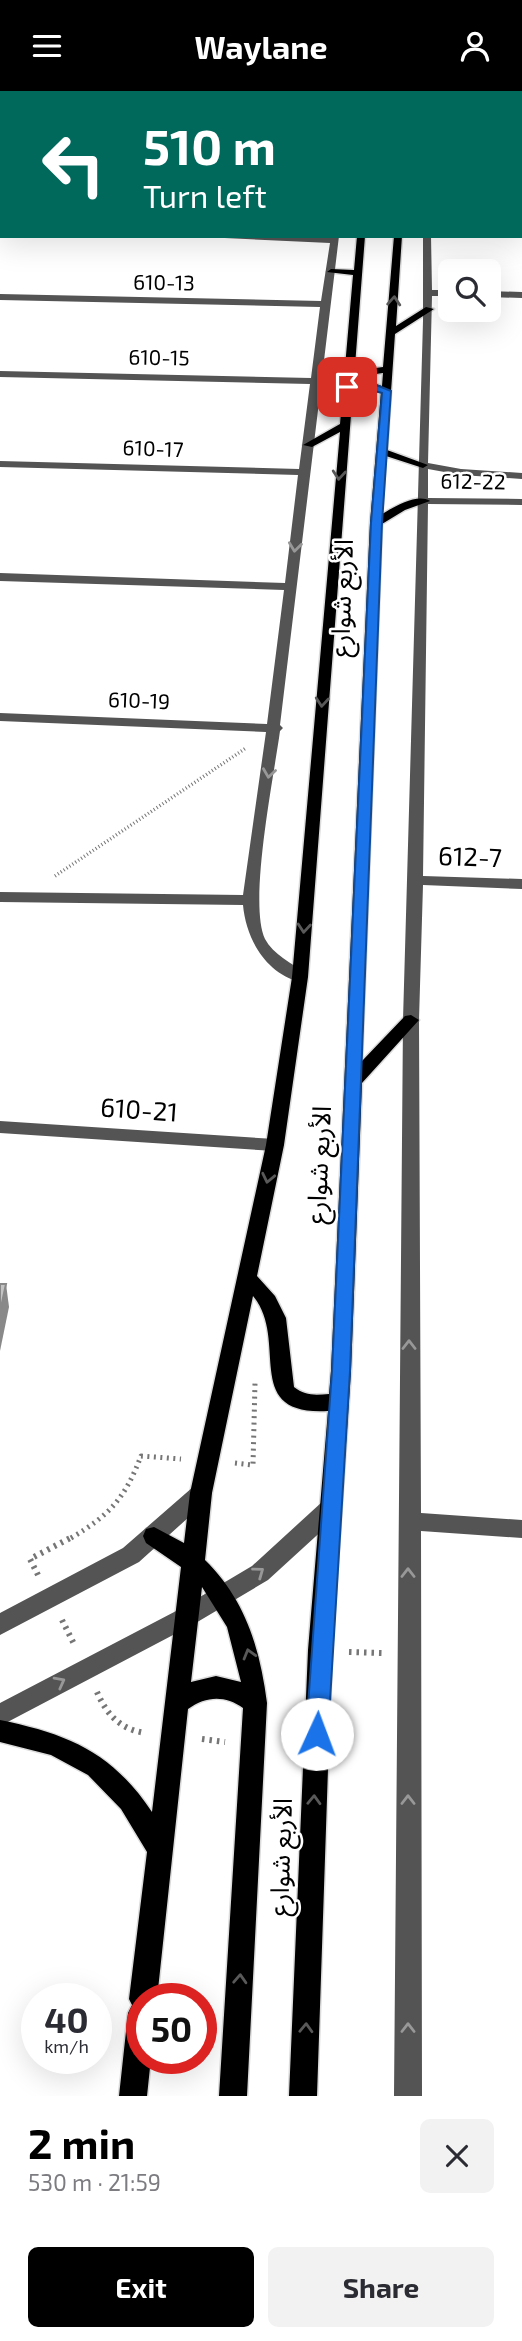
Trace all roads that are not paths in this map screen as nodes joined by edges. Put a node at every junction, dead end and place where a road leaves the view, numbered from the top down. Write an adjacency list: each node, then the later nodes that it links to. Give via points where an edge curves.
1 (285, 238): 5 (street)
2 (361, 238): 7 (main road, الأربع شوارع)
3 (398, 238): 14 (main road, الأربع شوارع, one-way to 3)
4 (427, 238): 12 (street)
5 (334, 239): 6 (street)
6 (331, 272): 7 (main road); 13 (street)
7 (358, 273): 15 (main road, الأربع شوارع)
8 (501, 294): 9 (street)
9 (522, 295)
10 (0, 297): 13 (street, 610-13)
11 (438, 298): 12 (street)
12 (430, 301): 14 (main road); 25 (street)
13 (327, 304): 18 (street)
14 (392, 332): 16 (main road, الأربع شوارع)
15 (350, 368): 16 (main road); 19 (main road, الأربع شوارع)
16 (387, 370): 20 (main road, الأربع شوارع)
17 (0, 374): 18 (street, 610-15)
18 (317, 381): 22 (street)
19 (347, 387): 20 (main road, via 369,385); 21 (main road, الأربع شوارع)
20 (387, 391): 23 (main road, الأربع شوارع)
21 (343, 426): 22 (main road); 39 (main road, الأربع شوارع, one-way to 39)
22 (308, 445): 26 (street)
23 (384, 452): 25 (main road); 30 (main road, الأربع شوارع)
24 (0, 464): 26 (street, 610-17)
25 (422, 465): 27 (street, 612-22); 28 (street)
26 (304, 472): 32 (street, one-way to 32)
27 (522, 476)
28 (424, 501): 29 (street, 612-22); 30 (main road); 35 (street)
29 (522, 502)
30 (376, 523): 41 (main road, الأربع شوارع)
31 (0, 577): 32 (street)
32 (290, 587): 34 (street)
33 (0, 716): 34 (street, 610-19)
34 (276, 728): 38 (street, one-way to 38)
35 (416, 880): 36 (street, 612-7); 40 (street)
36 (522, 884)
37 (0, 897): 38 (street)
38 (250, 900): 39 (street, via 252,925 262,950)
39 (300, 977): 43 (main road, الأربع شوارع)
40 (411, 1020): 41 (main road); 48 (street, one-way to 40)
41 (355, 1079): 45 (main road, الأربع شوارع)
42 (0, 1127): 43 (street, 610-21)
43 (275, 1145): 44 (main road, الأربع شوارع, one-way to 44)
44 (247, 1278): 45 (main road, via 278,1321 279,1379 284,1389 304,1403); 46 (main road, الأربع شوارع)
45 (339, 1402): 47 (main road, الأربع شوارع)
46 (201, 1493): 50 (street); 51 (main road, الأربع شوارع)
47 (330, 1509): 52 (street, one-way to 47, via 260,1573); 64 (main road, الأربع شوارع, one-way to 47, via 320,1650)
48 (408, 1521): 49 (street); 65 (street, one-way to 48)
49 (522, 1529)
50 (154, 1536): 51 (main road); 54 (street, via 104,1571)
51 (193, 1562): 52 (main road); 53 (main road, الأربع شوارع)
52 (223, 1595): 53 (street); 56 (main road, one-way to 52, via 249,1652)
53 (186, 1617): 55 (main road, الأربع شوارع); 57 (street, one-way to 53)
54 (0, 1625)
55 (177, 1703): 56 (main road, via 202,1688 217,1686 231,1688); 59 (main road, الأربع شوارع)
56 (255, 1703): 63 (main road, one-way to 56)
57 (0, 1714)
58 (0, 1731): 59 (main road, via 66,1748 96,1765 122,1789)
59 (159, 1849): 60 (main road, الأربع شوارع)
60 (145, 1983)
61 (135, 2074): 62 (main road)
62 (133, 2096)
63 (233, 2096)
64 (303, 2096)
65 (408, 2096)

